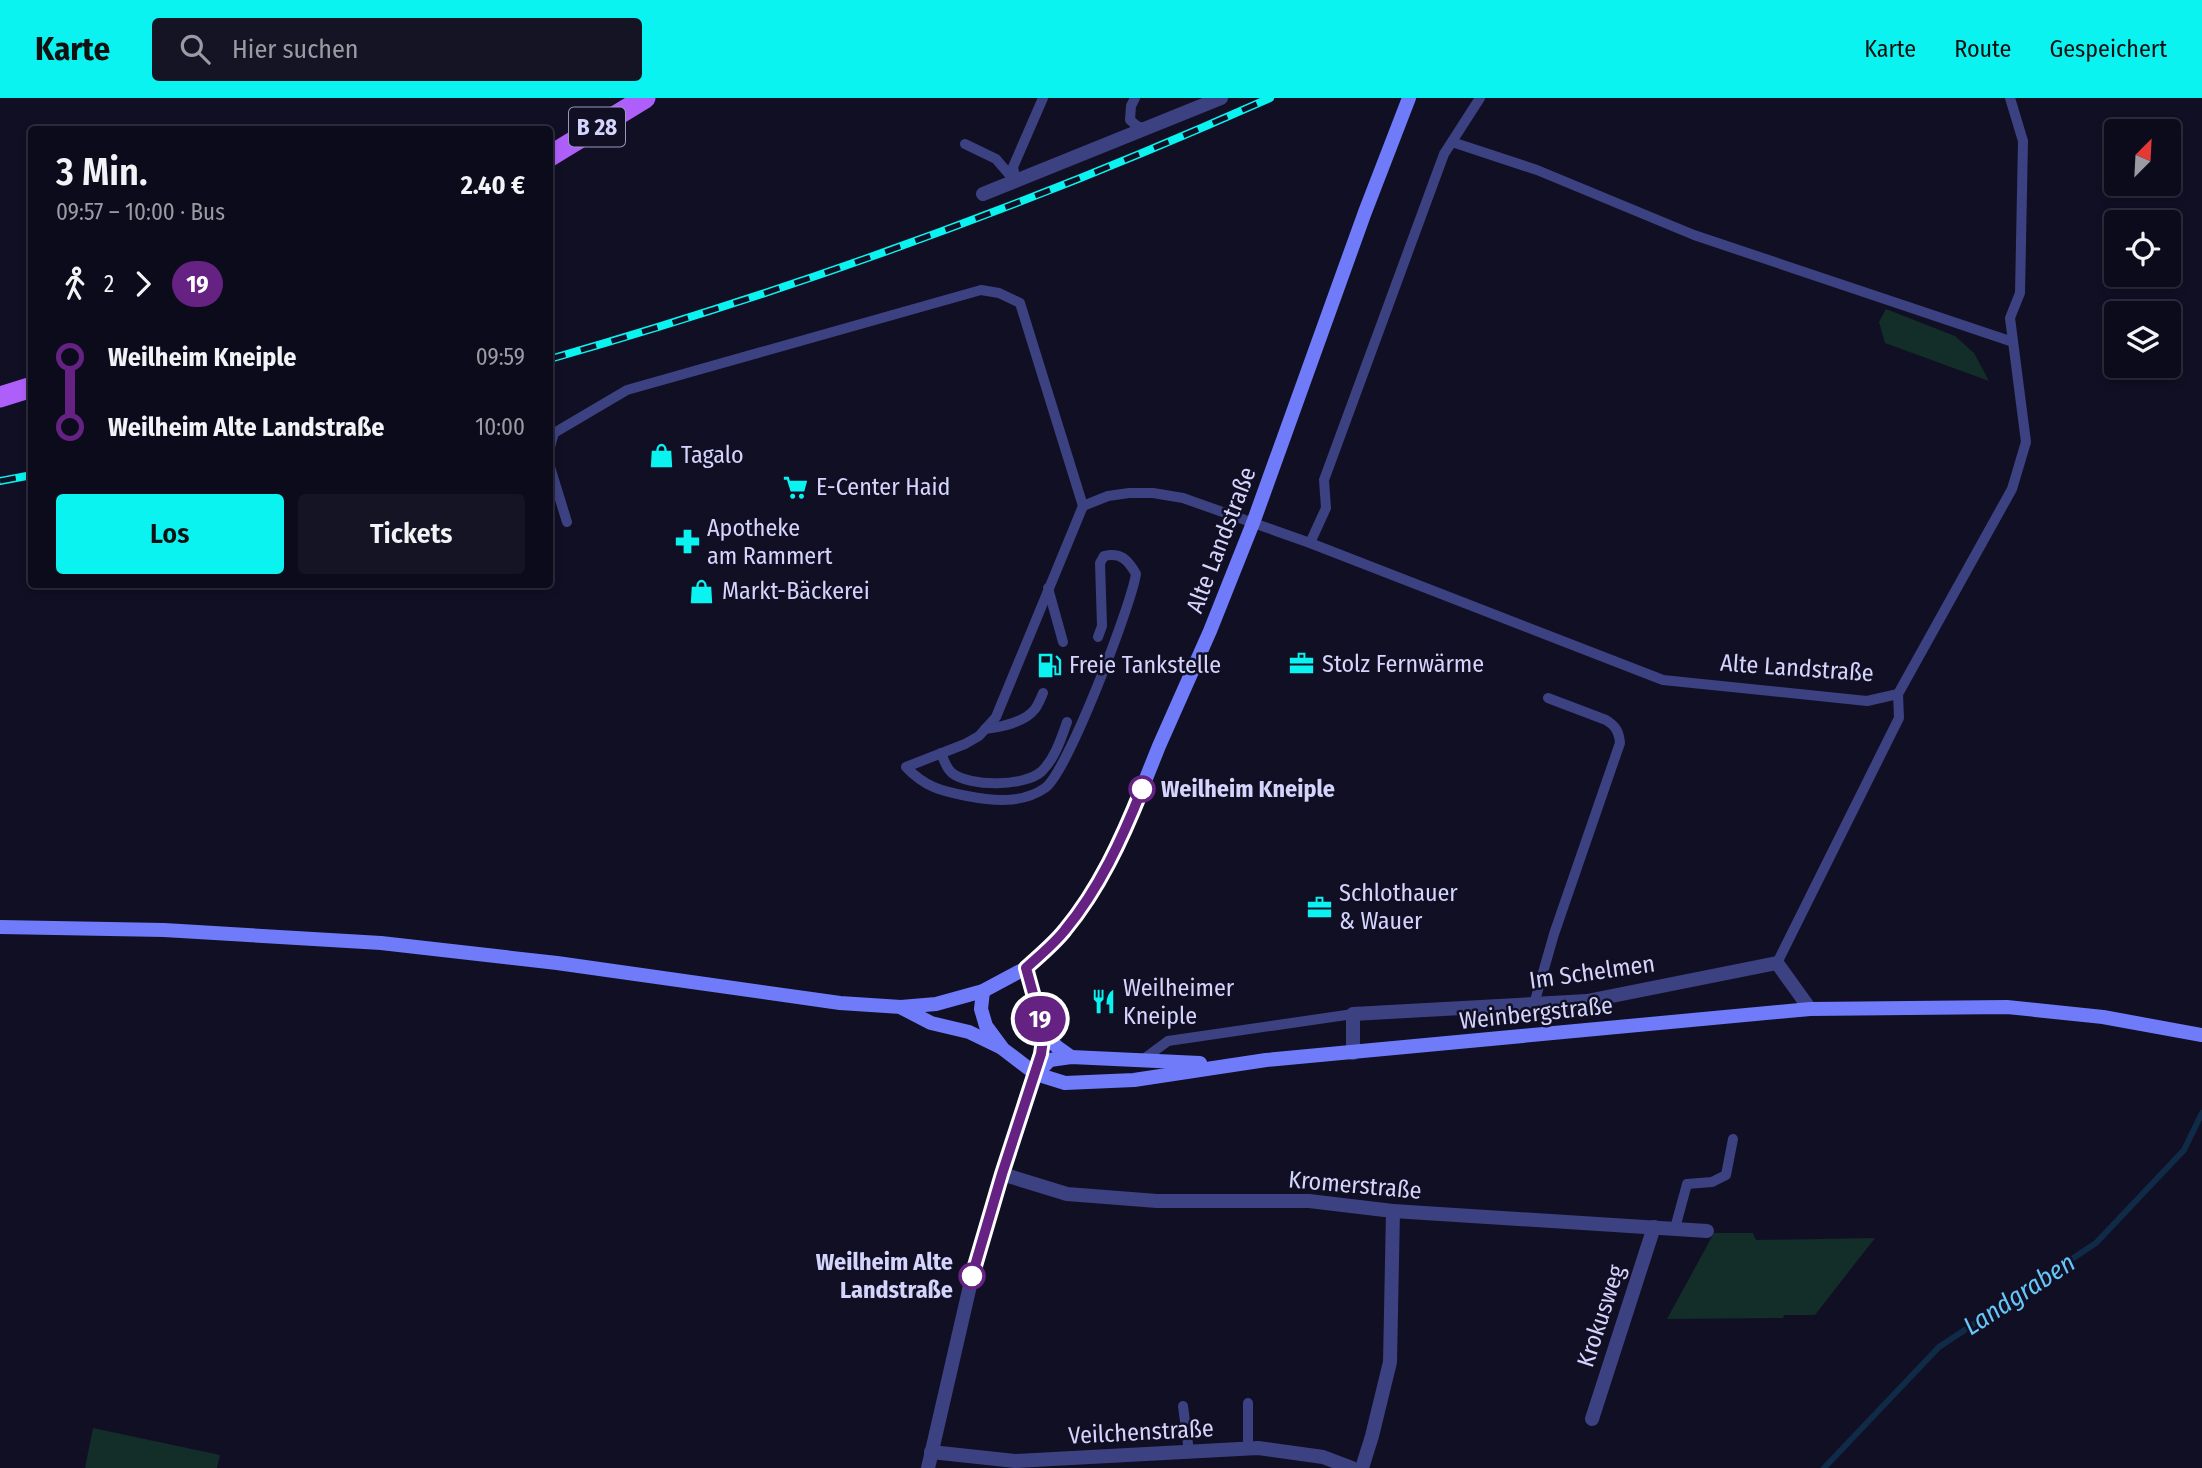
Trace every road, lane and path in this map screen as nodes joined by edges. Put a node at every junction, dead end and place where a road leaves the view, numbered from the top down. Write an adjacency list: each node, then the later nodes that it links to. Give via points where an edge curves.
1 (645, 98): 11 (main road, B 28)
2 (1044, 98): 12 (lane, via 1013,167)
3 (1135, 98): 8 (lane, via 1130,120)
4 (1221, 98): 8 (street)
5 (1480, 98): 9 (lane)
6 (2010, 98): 14 (lane, Alte Landstraße, via 2022,141 2020,293 2010,318)
7 (1408, 100): 21 (street, Alte Landstraße)
8 (1148, 129): 12 (street)
9 (1452, 142): 14 (lane, via 1537,170 1694,235); 22 (lane, via 1324,480 1325,508)
10 (965, 144): 12 (lane, via 996,159)
11 (553, 154)
12 (1016, 182): 13 (street)
13 (983, 194)
14 (2012, 342): 27 (lane, Alte Landstraße, via 2026,442 2012,489)
15 (28, 388): 16 (main road)
16 (0, 397)
17 (553, 436): 19 (lane, via 627,390 981,290 1020,303)
18 (553, 477): 20 (lane)
19 (1083, 506): 21 (lane, Alte Landstraße, via 1108,496 1153,493 1182,498); 23 (lane)
20 (567, 522)
21 (1253, 523): 22 (lane, Alte Landstraße); 34 (street, Alte Landstraße, via 1113,854 1064,932)
22 (1310, 543): 27 (lane, Alte Landstraße, via 1663,680 1867,701)
23 (1048, 588): 25 (lane); 30 (lane, via 996,717)
24 (1098, 637): 31 (lane, via 1102,626 1100,563 1104,556 1117,555 1125,558 1136,574 1134,590 1063,763 1044,789 1020,799 994,800 944,792 919,781 906,767)
25 (1063, 642)
26 (1043, 693): 30 (lane, via 1034,710 1018,721)
27 (1898, 694): 33 (lane, via 1899,718)
28 (1548, 698): 36 (lane, via 1614,725 1620,744)
29 (1068, 722): 31 (lane, via 1040,773 1014,784 952,773)
30 (985, 729): 31 (lane, via 965,744)
31 (941, 753)
32 (0, 927): 37 (street, Alte Landstraße, via 177,930 381,943)
33 (1777, 963): 36 (street, Im Schelmen, via 1587,1001); 38 (street)
34 (1026, 968): 35 (street, Alte Landstraße); 40 (street)
35 (984, 991): 37 (street, Alte Landstraße, via 936,1004); 42 (street, via 981,1009 986,1026)
36 (1534, 1004): 39 (street, Im Schelmen)
37 (901, 1007): 42 (street)
38 (1810, 1009): 41 (street, Weinbergstraße, via 2007,1007 2104,1017); 43 (street, Weinbergstraße)
39 (1353, 1014): 43 (street); 45 (lane, Im Schelmen, via 1168,1041)
40 (1044, 1033): 44 (street); 47 (street)
41 (2199, 1034)
42 (1003, 1049): 47 (street)
43 (1353, 1054): 46 (street, Weinbergstraße)
44 (1071, 1057): 45 (street); 47 (street, via 1050,1060)
45 (1141, 1061): 46 (street)
46 (1233, 1064): 47 (street, via 1134,1080 1065,1083)
47 (1036, 1074): 49 (street)
48 (1733, 1139): 52 (lane, via 1726,1175 1712,1182 1686,1184)
49 (1002, 1174): 50 (street, Kromerstraße, via 1067,1194 1157,1201 1309,1201); 58 (street, via 972,1277)
50 (1393, 1212): 51 (street, Kromerstraße); 62 (street, via 1390,1362)
51 (1654, 1227): 52 (street, Kromerstraße); 56 (street, Krokusweg)
52 (1675, 1228): 53 (street, Kromerstraße)
53 (1707, 1231)
54 (1248, 1403): 57 (lane)
55 (1183, 1406): 59 (lane)
56 (1592, 1419)
57 (1248, 1448): 59 (street, Veilchenstraße); 61 (street, Veilchenstraße, via 1323,1457)
58 (931, 1452): 59 (street, Veilchenstraße, via 1015,1461); 60 (street)
59 (1189, 1452)
60 (928, 1468)
61 (1352, 1468)
62 (1362, 1468)

